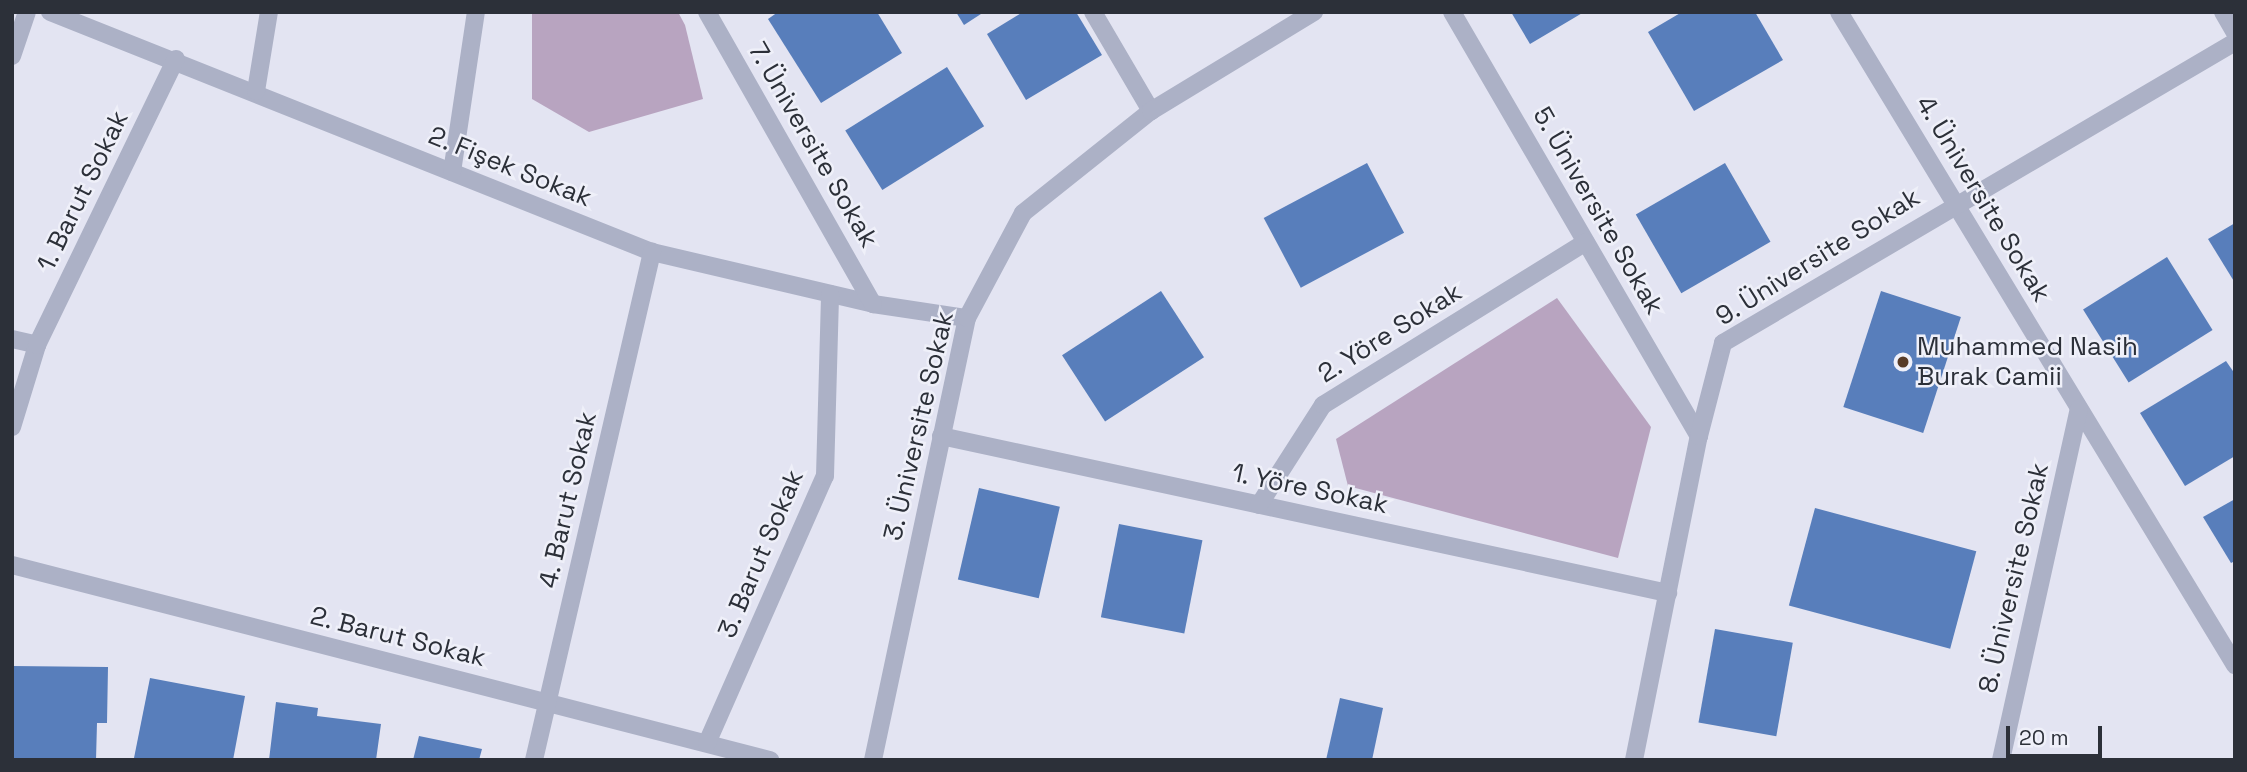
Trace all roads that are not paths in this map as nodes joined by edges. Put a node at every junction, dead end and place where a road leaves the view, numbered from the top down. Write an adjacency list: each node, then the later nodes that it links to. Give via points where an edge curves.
1 (26, 12): 13 (street)
2 (50, 12): 14 (street, 2. Fişek Sokak)
3 (269, 12): 15 (street)
4 (476, 12): 17 (street)
5 (707, 12): 22 (street, 7. Üniversite Sokak)
6 (1093, 12): 16 (street)
7 (1314, 12): 16 (street, 3. Üniversite Sokak)
8 (1452, 12): 19 (street, 5. Üniversite Sokak)
9 (1839, 12): 18 (street, 4. Üniversite Sokak)
10 (2223, 12): 11 (street)
11 (2235, 33)
12 (2235, 42): 18 (street, 9. Üniversite Sokak)
13 (12, 56)
14 (176, 59): 15 (street, 2. Fişek Sokak); 25 (street, 1. Barut Sokak)
15 (256, 91): 17 (street, 2. Fişek Sokak)
16 (1151, 111): 23 (street, 3. Üniversite Sokak, via 1023,213)
17 (452, 172): 20 (street, 2. Fişek Sokak)
18 (1955, 203): 26 (street, 4. Üniversite Sokak); 29 (street, 9. Üniversite Sokak, via 1723,343)
19 (1586, 242): 29 (street, 5. Üniversite Sokak); 30 (street, 2. Yöre Sokak, via 1323,405)
20 (652, 252): 21 (street, 2. Fişek Sokak); 34 (street, 4. Barut Sokak)
21 (830, 294): 22 (street, 2. Fişek Sokak); 35 (street, 3. Barut Sokak, via 825,476)
22 (873, 304): 23 (street, 2. Fişek Sokak)
23 (967, 318): 28 (street, 3. Üniversite Sokak)
24 (12, 339): 25 (street)
25 (37, 345): 27 (street, 1. Barut Sokak)
26 (2079, 408): 33 (street, 4. Üniversite Sokak); 40 (street, 8. Üniversite Sokak)
27 (12, 426)
28 (941, 436): 30 (street, 1. Yöre Sokak); 38 (street, 3. Üniversite Sokak)
29 (1699, 436): 32 (street, 9. Üniversite Sokak)
30 (1259, 505): 32 (street, 1. Yöre Sokak)
31 (12, 565): 34 (street, 2. Barut Sokak)
32 (1668, 593): 39 (street, 9. Üniversite Sokak)
33 (2235, 665)
34 (548, 702): 35 (street, 2. Barut Sokak); 36 (street, 4. Barut Sokak)
35 (707, 743): 37 (street, 2. Barut Sokak)
36 (534, 760)
37 (770, 760)
38 (873, 760)
39 (1634, 760)
40 (2001, 760)

